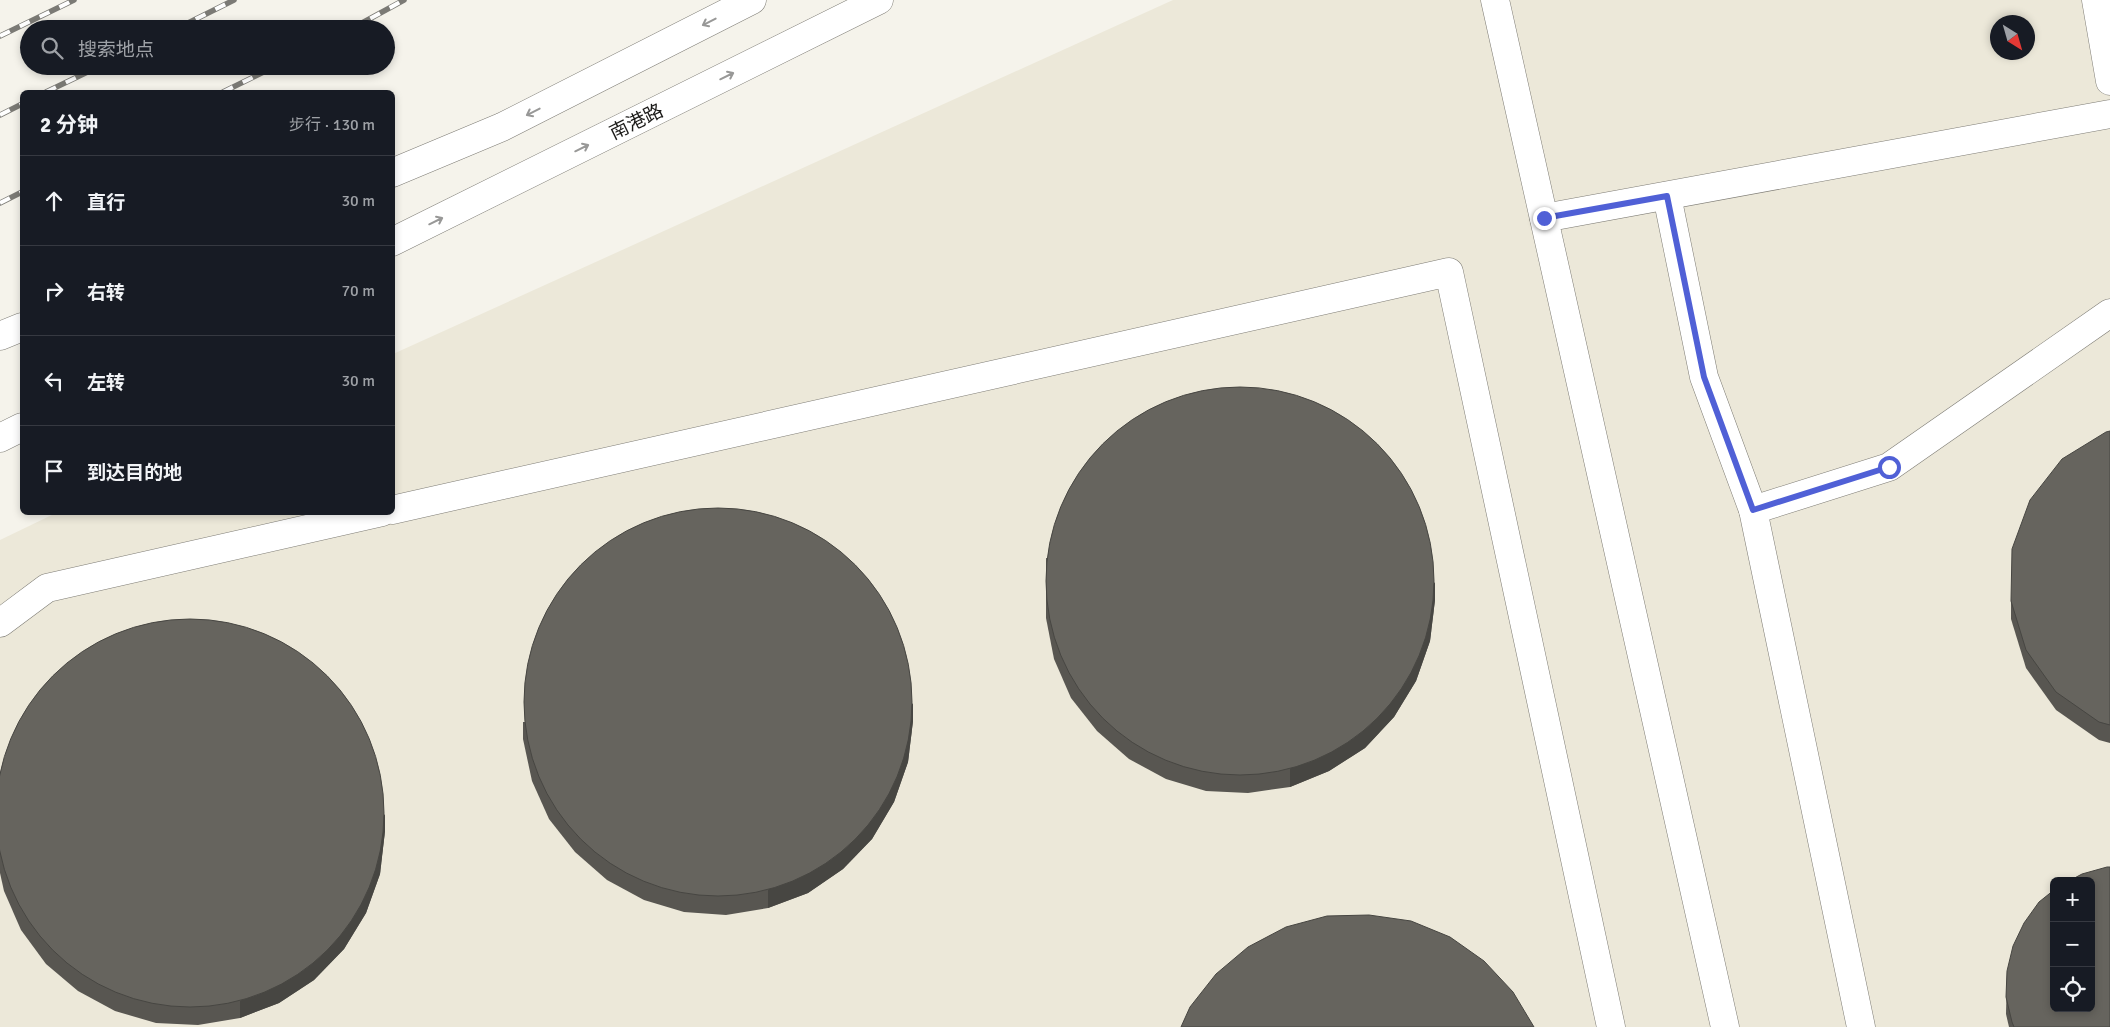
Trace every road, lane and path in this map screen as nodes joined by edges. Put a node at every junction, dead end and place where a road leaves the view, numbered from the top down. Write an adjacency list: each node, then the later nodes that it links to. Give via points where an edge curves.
1 (752, 0): 7 (street, one-way to 7, via 502,127)
2 (879, 0): 10 (street, 南港路, one-way to 2)
3 (1495, 0): 9 (street)
4 (2096, 0): 5 (street)
5 (2110, 80)
6 (2110, 114): 8 (street)
7 (395, 172)
8 (1667, 196): 9 (street); 17 (street, via 1704,377)
9 (1544, 218): 21 (street)
10 (395, 241)
11 (2110, 313): 17 (street, via 1889,467)
12 (20, 328): 13 (street)
13 (0, 336)
14 (20, 428): 15 (street)
15 (0, 438)
16 (395, 509): 20 (street, via 1449,272)
17 (1753, 510): 22 (street)
18 (369, 515): 19 (street, via 46,588)
19 (0, 623)
20 (1611, 1027)
21 (1725, 1027)
22 (1861, 1027)

